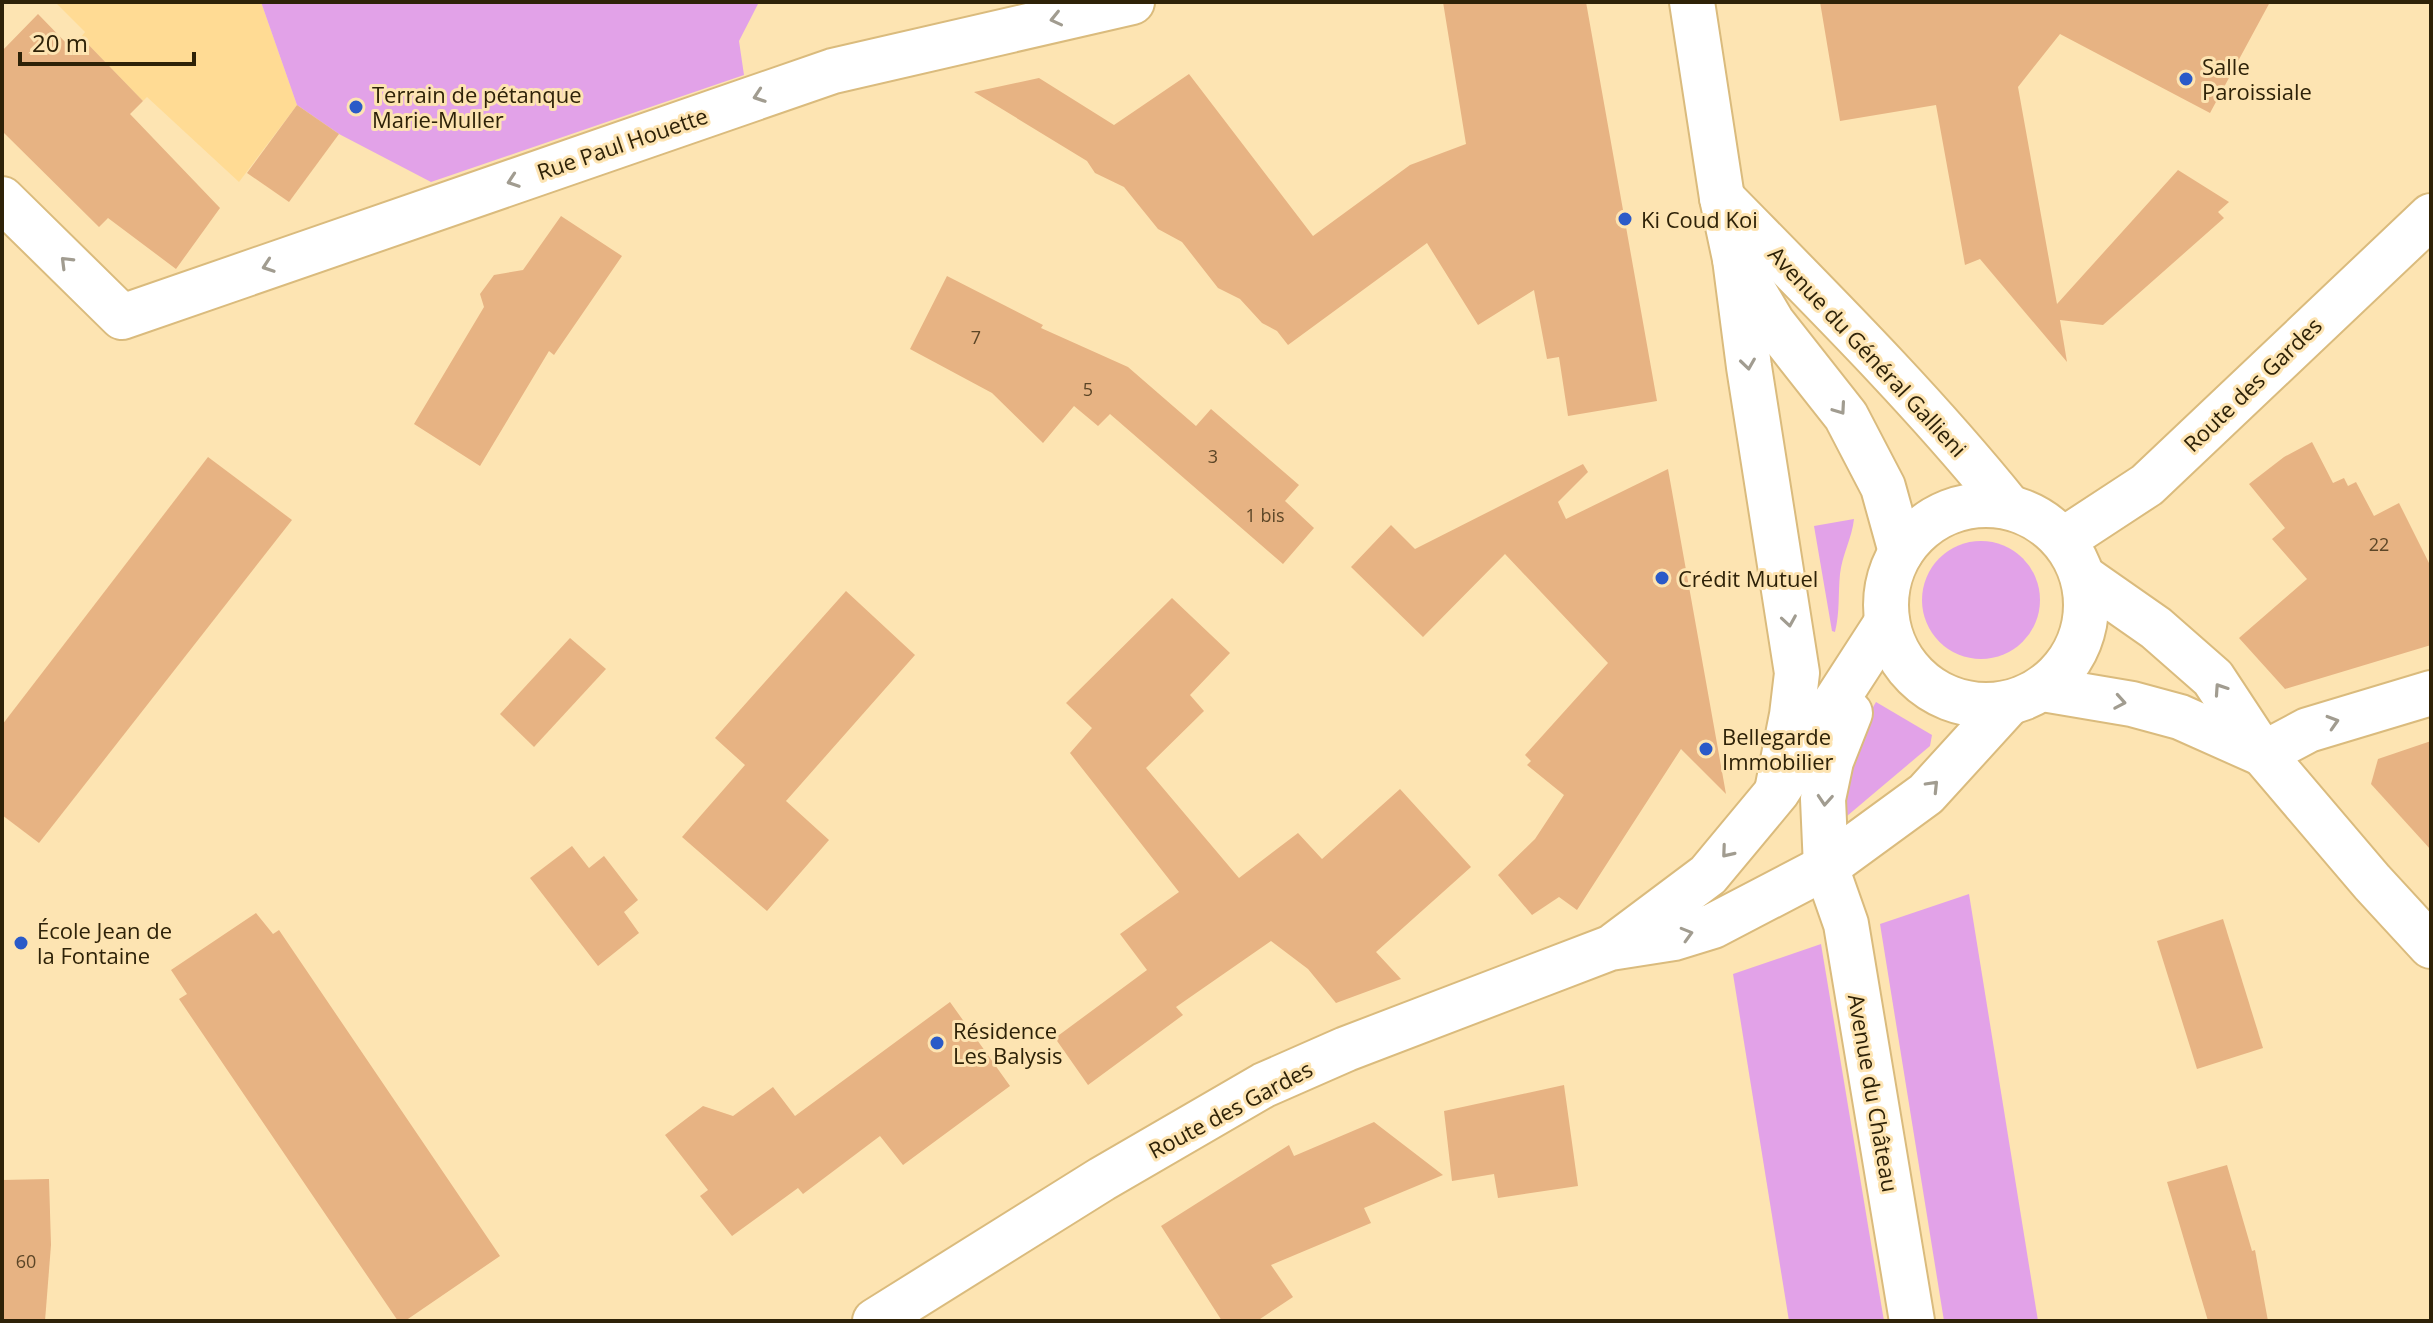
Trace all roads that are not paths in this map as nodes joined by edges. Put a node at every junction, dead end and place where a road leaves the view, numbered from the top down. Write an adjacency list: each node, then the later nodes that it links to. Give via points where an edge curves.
1 (1132, 2): 4 (main road, Rue Paul Houette, one-way to 4, via 833,71 122,317)
2 (1692, 2): 3 (main road, Avenue du Général Gallieni)
3 (1722, 198): 6 (main road, Avenue du Général Gallieni); 7 (main road, Avenue du Général Gallieni, via 1894,374)
4 (2, 199)
5 (2431, 216): 9 (main road, Route des Gardes)
6 (1735, 259): 8 (main road, Avenue du Général Gallieni, one-way to 8, via 1772,322 1846,416 1883,487); 14 (main road, Avenue du Général Gallieni, one-way to 14, via 1797,673)
7 (2009, 507): 8 (main road, via 1968,506 1930,522); 9 (main road, via 2039,520)
8 (1901, 552): 10 (main road, via 1887,586)
9 (2073, 559): 12 (main road, via 2087,619 2073,659); 13 (main road, one-way to 9, via 2213,678)
10 (1887, 622): 12 (main road, via 1901,660 1930,689 1968,704); 14 (main road, Route des Gardes); 15 (main road, one-way to 15, via 1831,761 1823,799)
11 (2431, 693): 13 (main road, one-way to 11, via 2308,730)
12 (2026, 696): 13 (main road, one-way to 13, via 2132,704 2180,717); 15 (main road, Route des Gardes, one-way to 12, via 1926,794)
13 (2263, 754): 16 (main road)
14 (1777, 792): 17 (main road, Route des Gardes, one-way to 17, via 1708,875)
15 (1826, 867): 17 (main road, Route des Gardes, one-way to 15, via 1713,926); 19 (main road, Avenue du Château, via 1846,924)
16 (2431, 946)
17 (1610, 948): 18 (main road, Route des Gardes, via 1264,1085)
18 (875, 1321)
19 (1912, 1321)

